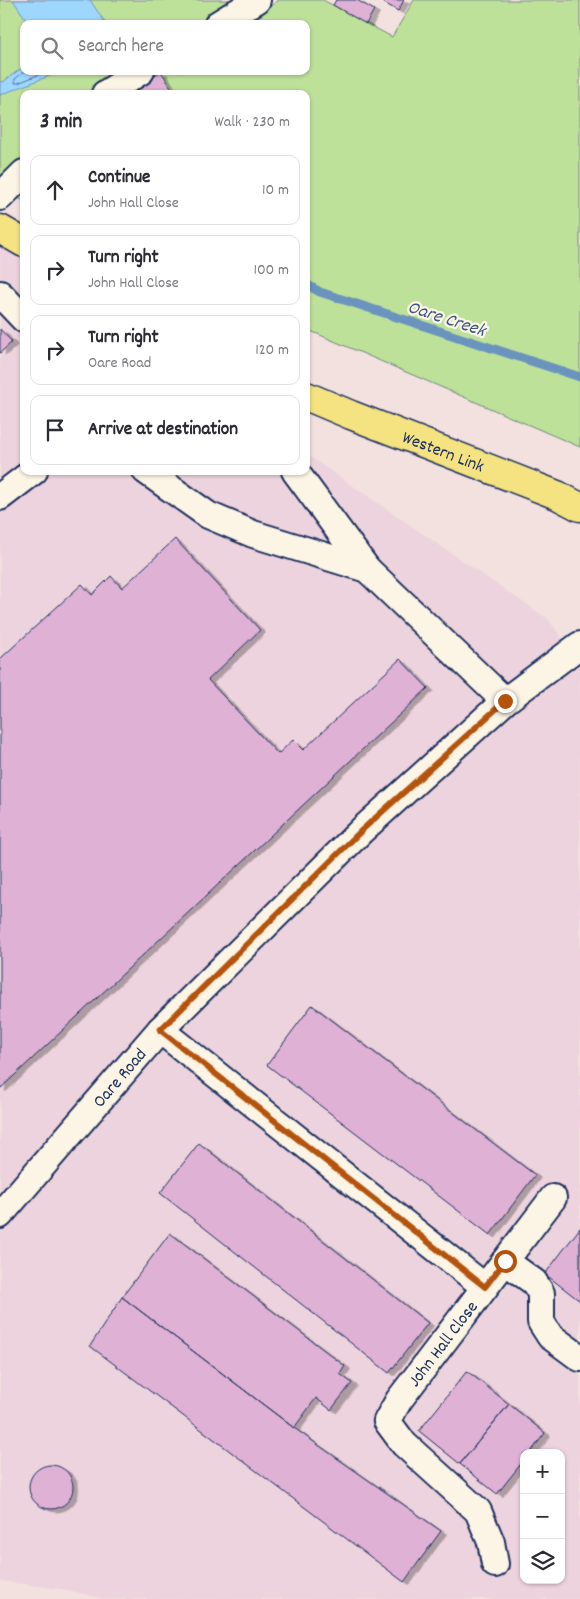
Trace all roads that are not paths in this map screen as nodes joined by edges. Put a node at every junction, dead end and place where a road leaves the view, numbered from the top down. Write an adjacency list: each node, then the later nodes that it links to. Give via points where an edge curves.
1 (257, 0): 2 (street)
2 (224, 20)
3 (135, 75): 4 (street)
4 (111, 90)
5 (20, 177): 6 (street)
6 (0, 196)
7 (0, 229): 8 (main road)
8 (20, 241)
9 (0, 294): 10 (street)
10 (20, 315)
11 (310, 398): 16 (main road, Western Link)
12 (29, 475): 15 (street)
13 (152, 475): 17 (street, via 208,514 253,534)
14 (298, 475): 17 (street)
15 (0, 497)
16 (580, 507)
17 (367, 569): 19 (street)
18 (580, 645): 19 (street, Oare Road)
19 (505, 701): 20 (street, Oare Road, via 362,830)
20 (160, 1030): 22 (street, Oare Road); 24 (street, John Hall Close)
21 (553, 1198): 23 (street, John Hall Close)
22 (0, 1215)
23 (505, 1261): 24 (street, John Hall Close); 25 (street, via 534,1282 541,1294 541,1322 550,1336)
24 (485, 1287): 26 (street, John Hall Close, via 399,1400 387,1421 404,1444 478,1511 491,1542)
25 (580, 1358)
26 (495, 1564)

